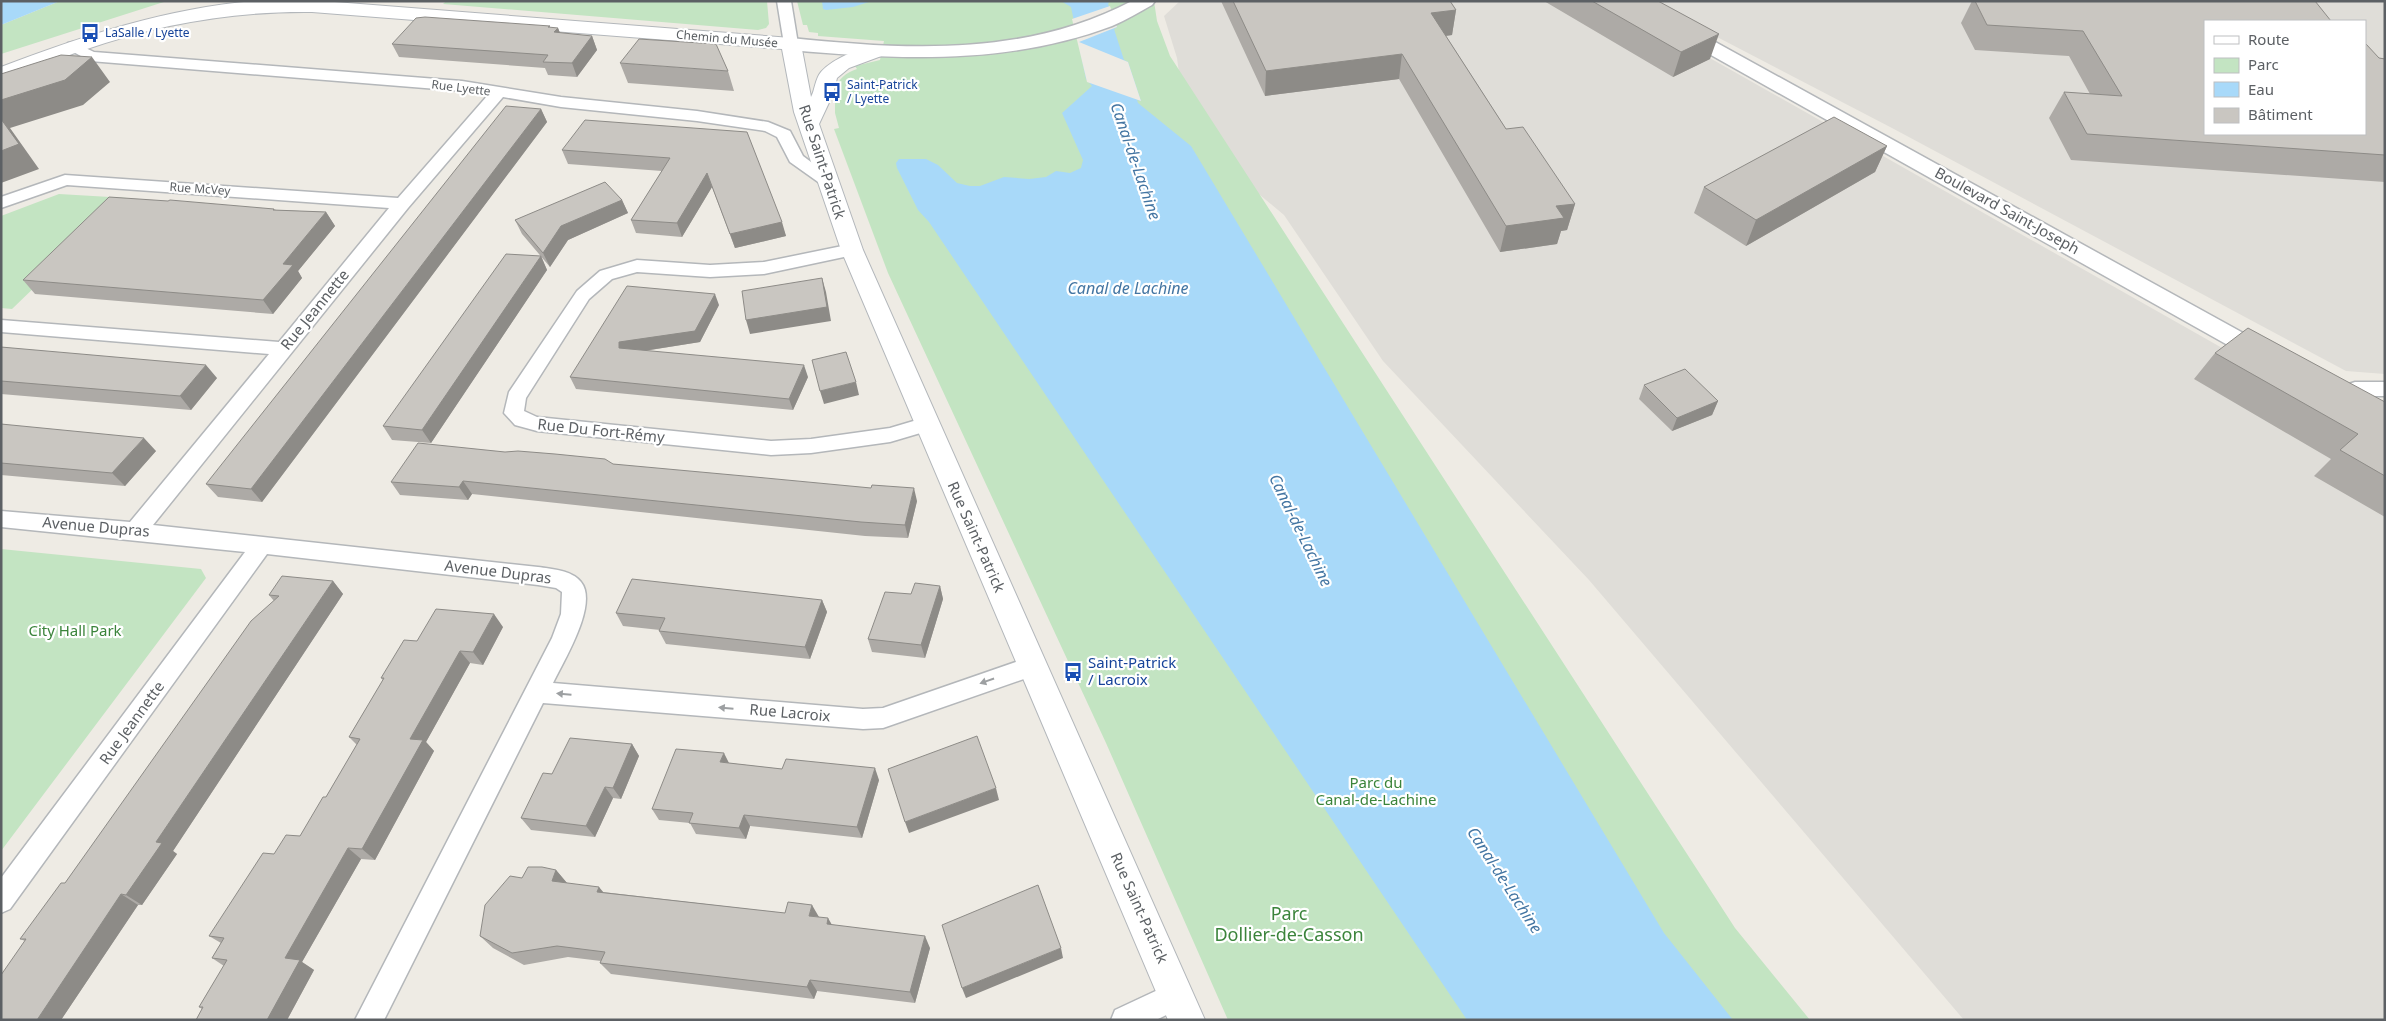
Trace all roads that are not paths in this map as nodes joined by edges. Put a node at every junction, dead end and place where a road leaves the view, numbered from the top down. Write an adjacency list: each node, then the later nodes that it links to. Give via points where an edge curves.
1 (784, 1): 4 (street)
2 (1146, 1): 6 (street, Chemin du Musée, via 1114,18 1076,32 1029,43 932,53)
3 (1628, 1): 16 (street, Boulevard Saint-Joseph)
4 (791, 44): 5 (main road, Chemin du Musée, via 301,5 240,6 188,14); 6 (street, Chemin du Musée); 9 (main road, Rue Saint-Patrick, via 798,90)
5 (73, 46): 7 (main road, Chemin du Musée); 8 (street, Rue Lyette, via 90,56 108,58)
6 (877, 51): 9 (main road, via 842,64 828,76)
7 (1, 74)
8 (499, 92): 10 (street, Rue Lyette, via 561,102 689,114 780,131 789,141 796,159); 12 (street, Rue Jeannette)
9 (808, 125): 10 (main road, Rue Saint-Patrick)
10 (827, 180): 13 (main road, Rue Saint-Patrick)
11 (1, 203): 12 (street, Rue McVey, via 65,180)
12 (402, 204): 15 (street, Rue Jeannette)
13 (852, 250): 20 (main road, Rue Saint-Patrick); 20 (street, Rue Du Fort-Rémy, via 764,268 702,271 632,267 606,275 589,288 577,304 516,397 514,413 522,420 537,424 771,448 890,434)
14 (1, 326): 15 (street)
15 (283, 348): 22 (street, Rue Jeannette)
16 (2280, 363)
17 (2385, 389): 18 (street)
18 (2329, 390): 19 (street)
19 (2361, 408)
20 (927, 424): 24 (main road, Rue Saint-Patrick)
21 (1, 519): 22 (street, Avenue Dupras)
22 (135, 531): 23 (street, Avenue Dupras)
23 (262, 545): 25 (street, Avenue Dupras, via 561,580 574,588 574,616); 26 (street, Rue Jeannette)
24 (1033, 666): 25 (street, Rue Lacroix, one-way to 25, via 883,718 863,720); 27 (main road, Rue Saint-Patrick)
25 (538, 692): 28 (street, Avenue Dupras)
26 (1, 900)
27 (1182, 1007): 29 (street)
28 (370, 1020)
29 (1125, 1020)

